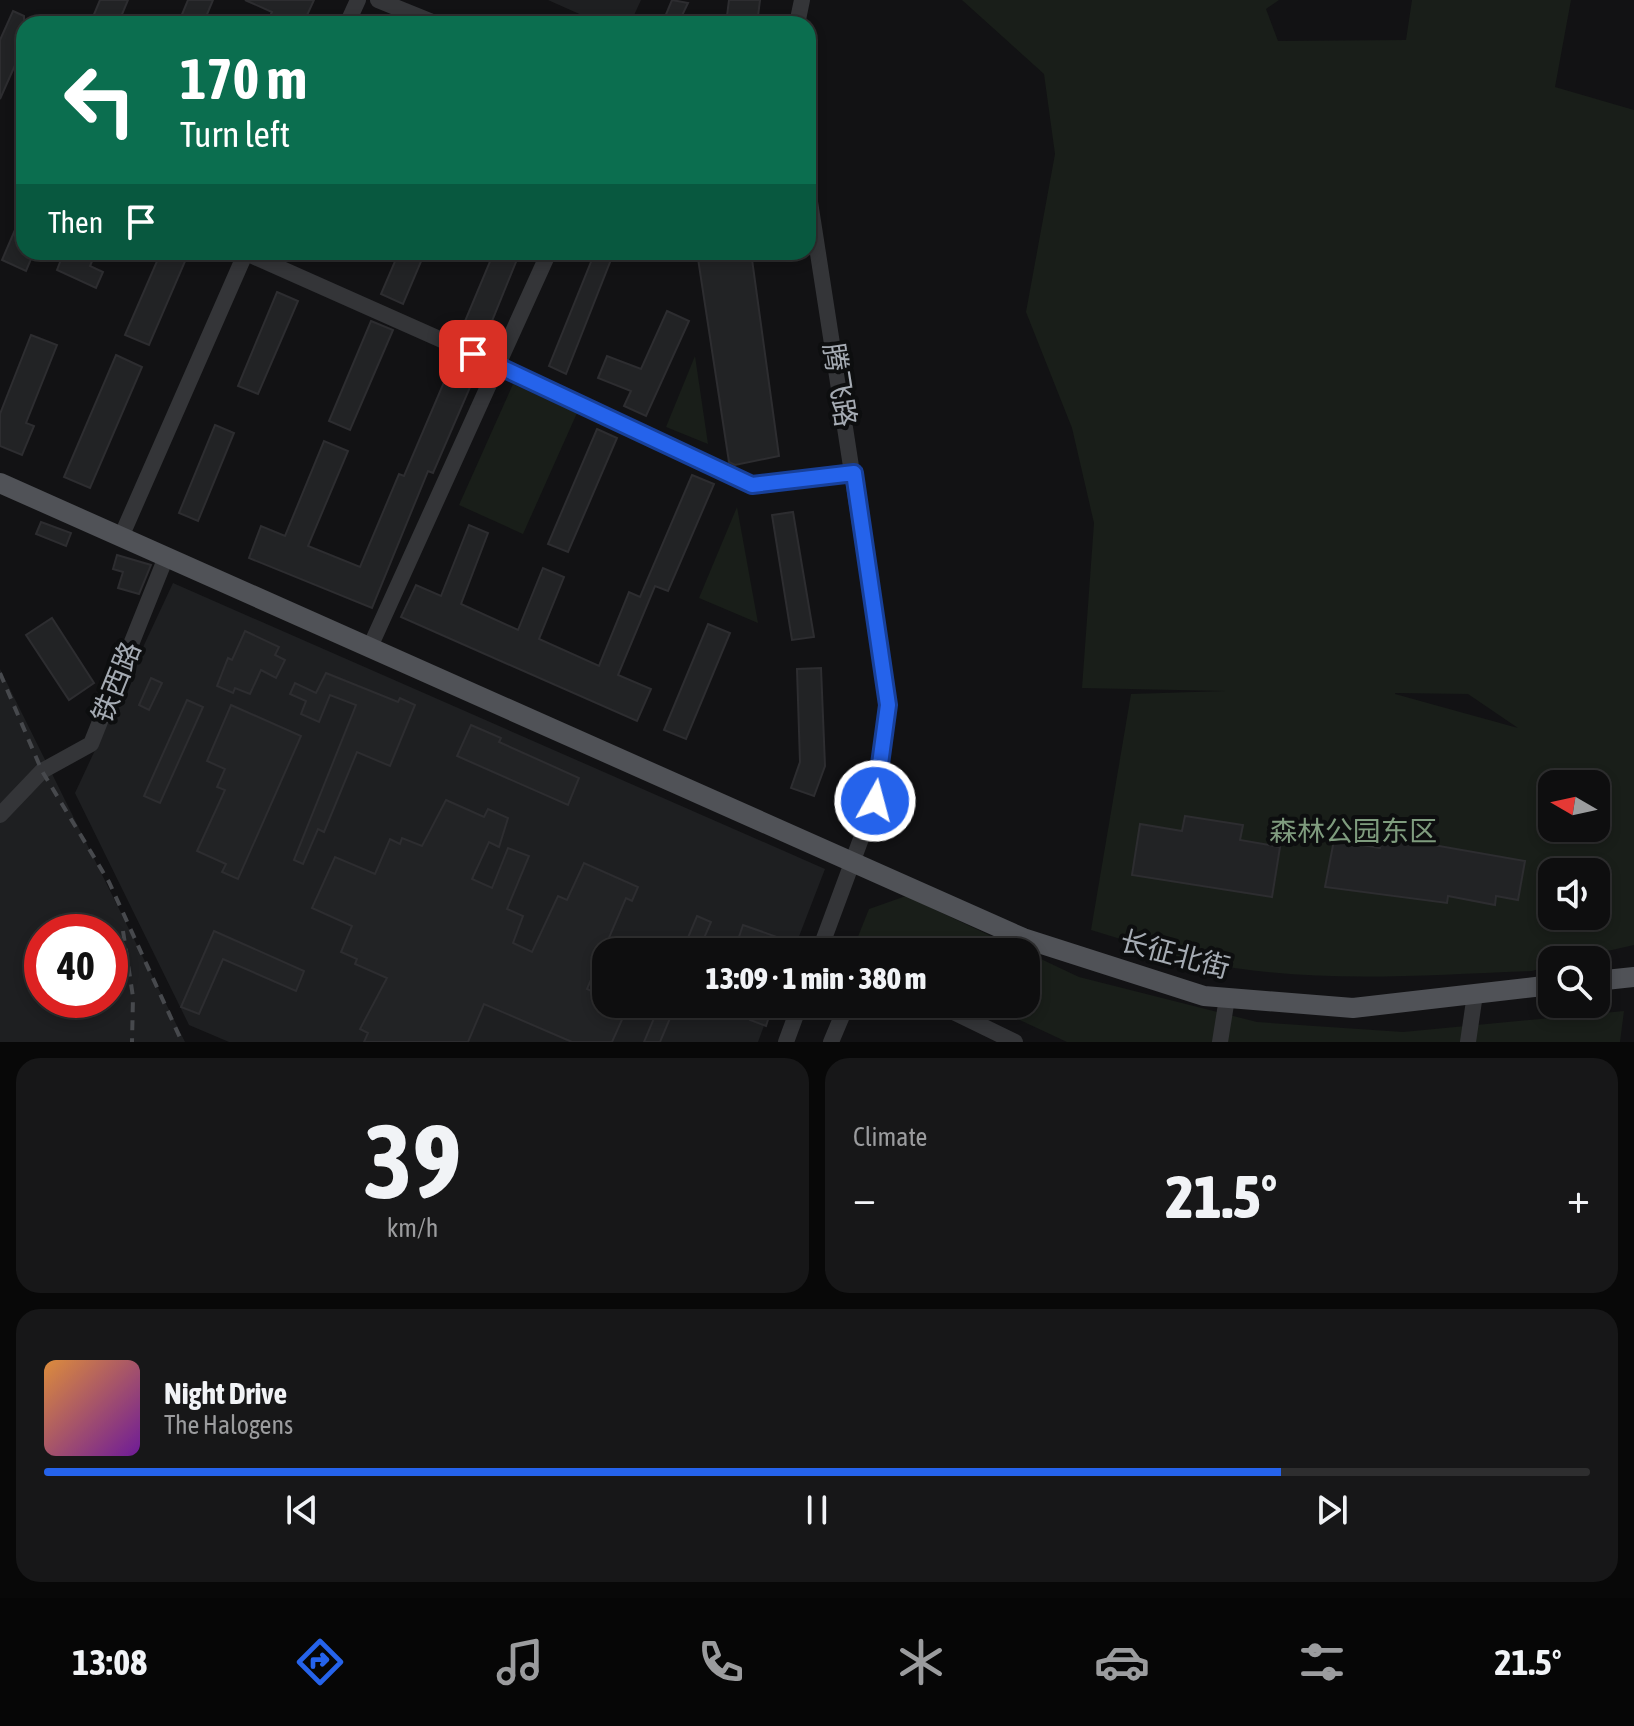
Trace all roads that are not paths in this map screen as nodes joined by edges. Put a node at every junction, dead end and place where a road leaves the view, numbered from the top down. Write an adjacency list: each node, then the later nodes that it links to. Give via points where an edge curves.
1 (378, 0): 2 (street)
2 (417, 16)
3 (816, 238): 8 (street, 腾飞路)
4 (242, 260): 10 (street)
5 (264, 260): 7 (street)
6 (545, 260): 7 (street)
7 (498, 365): 8 (street, via 752,485); 12 (street)
8 (854, 473): 14 (street, 腾飞路, via 888,705 875,801)
9 (0, 483): 10 (main road, 长征北街)
10 (121, 537): 11 (main road, 长征北街)
11 (166, 557): 12 (main road, 长征北街); 13 (street, 铁西路, via 91,744 42,771)
12 (370, 647): 14 (main road, 长征北街)
13 (0, 815)
14 (852, 860): 15 (street, 腾飞路); 20 (main road, 长征北街, via 1023,938 1204,996)
15 (824, 938)
16 (1634, 977): 17 (main road)
17 (1610, 980)
18 (1538, 987): 19 (main road, 长征北街)
19 (1475, 994): 20 (main road, 长征北街, via 1353,1008); 28 (street)
20 (1227, 998): 27 (street)
21 (795, 1018): 24 (street)
22 (841, 1018): 25 (street)
23 (966, 1018): 26 (street)
24 (786, 1042)
25 (831, 1042)
26 (1015, 1042)
27 (1220, 1042)
28 (1468, 1042)

